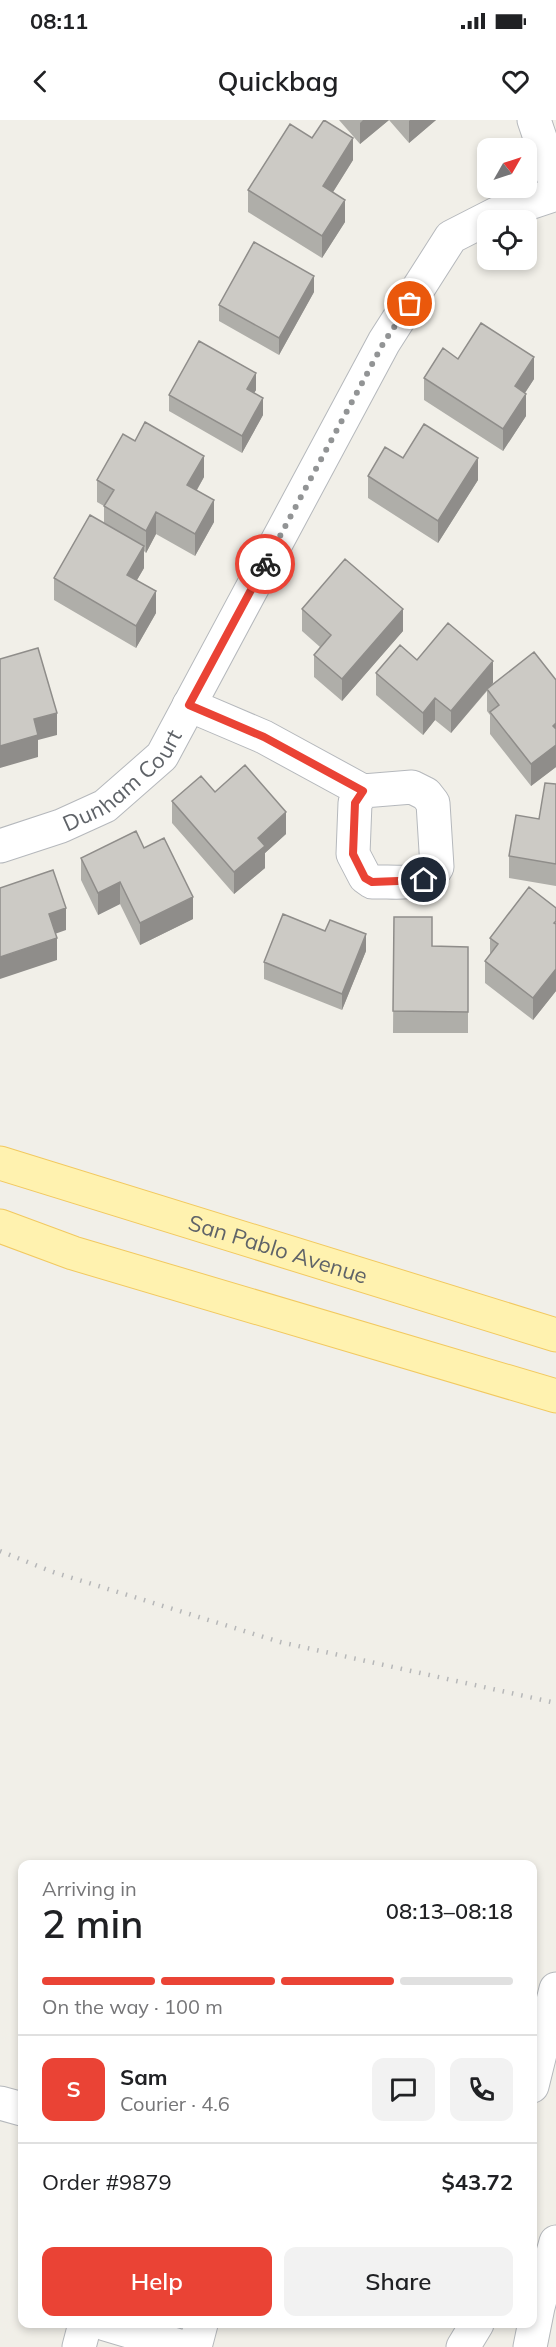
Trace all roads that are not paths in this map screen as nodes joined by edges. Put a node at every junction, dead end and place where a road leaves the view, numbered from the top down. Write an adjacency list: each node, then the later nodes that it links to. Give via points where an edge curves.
1 (534, 120): 2 (street)
2 (556, 185)
3 (556, 194): 4 (street, Dunham Court, via 496,214 451,237 384,342)
4 (189, 705): 5 (street, via 264,737); 6 (street, Dunham Court, via 162,756 105,806)
5 (363, 791)
6 (0, 846)
7 (0, 1163): 9 (main road, San Pablo Avenue)
8 (0, 1226): 10 (main road, via 73,1253)
9 (556, 1335)
10 (556, 1396)
11 (556, 1989): 12 (street)
12 (537, 2066)
13 (0, 2103): 14 (street)
14 (18, 2108)
15 (556, 2241): 16 (street)
16 (538, 2307): 17 (street); 30 (street)
17 (537, 2312)
18 (84, 2328): 24 (street)
19 (119, 2328): 25 (street)
20 (200, 2328): 26 (street)
21 (475, 2328): 27 (street)
22 (478, 2328): 28 (street)
23 (534, 2328): 29 (street)
24 (79, 2347)
25 (183, 2347)
26 (195, 2347)
27 (463, 2347)
28 (478, 2347)
29 (530, 2347)
30 (542, 2347)

